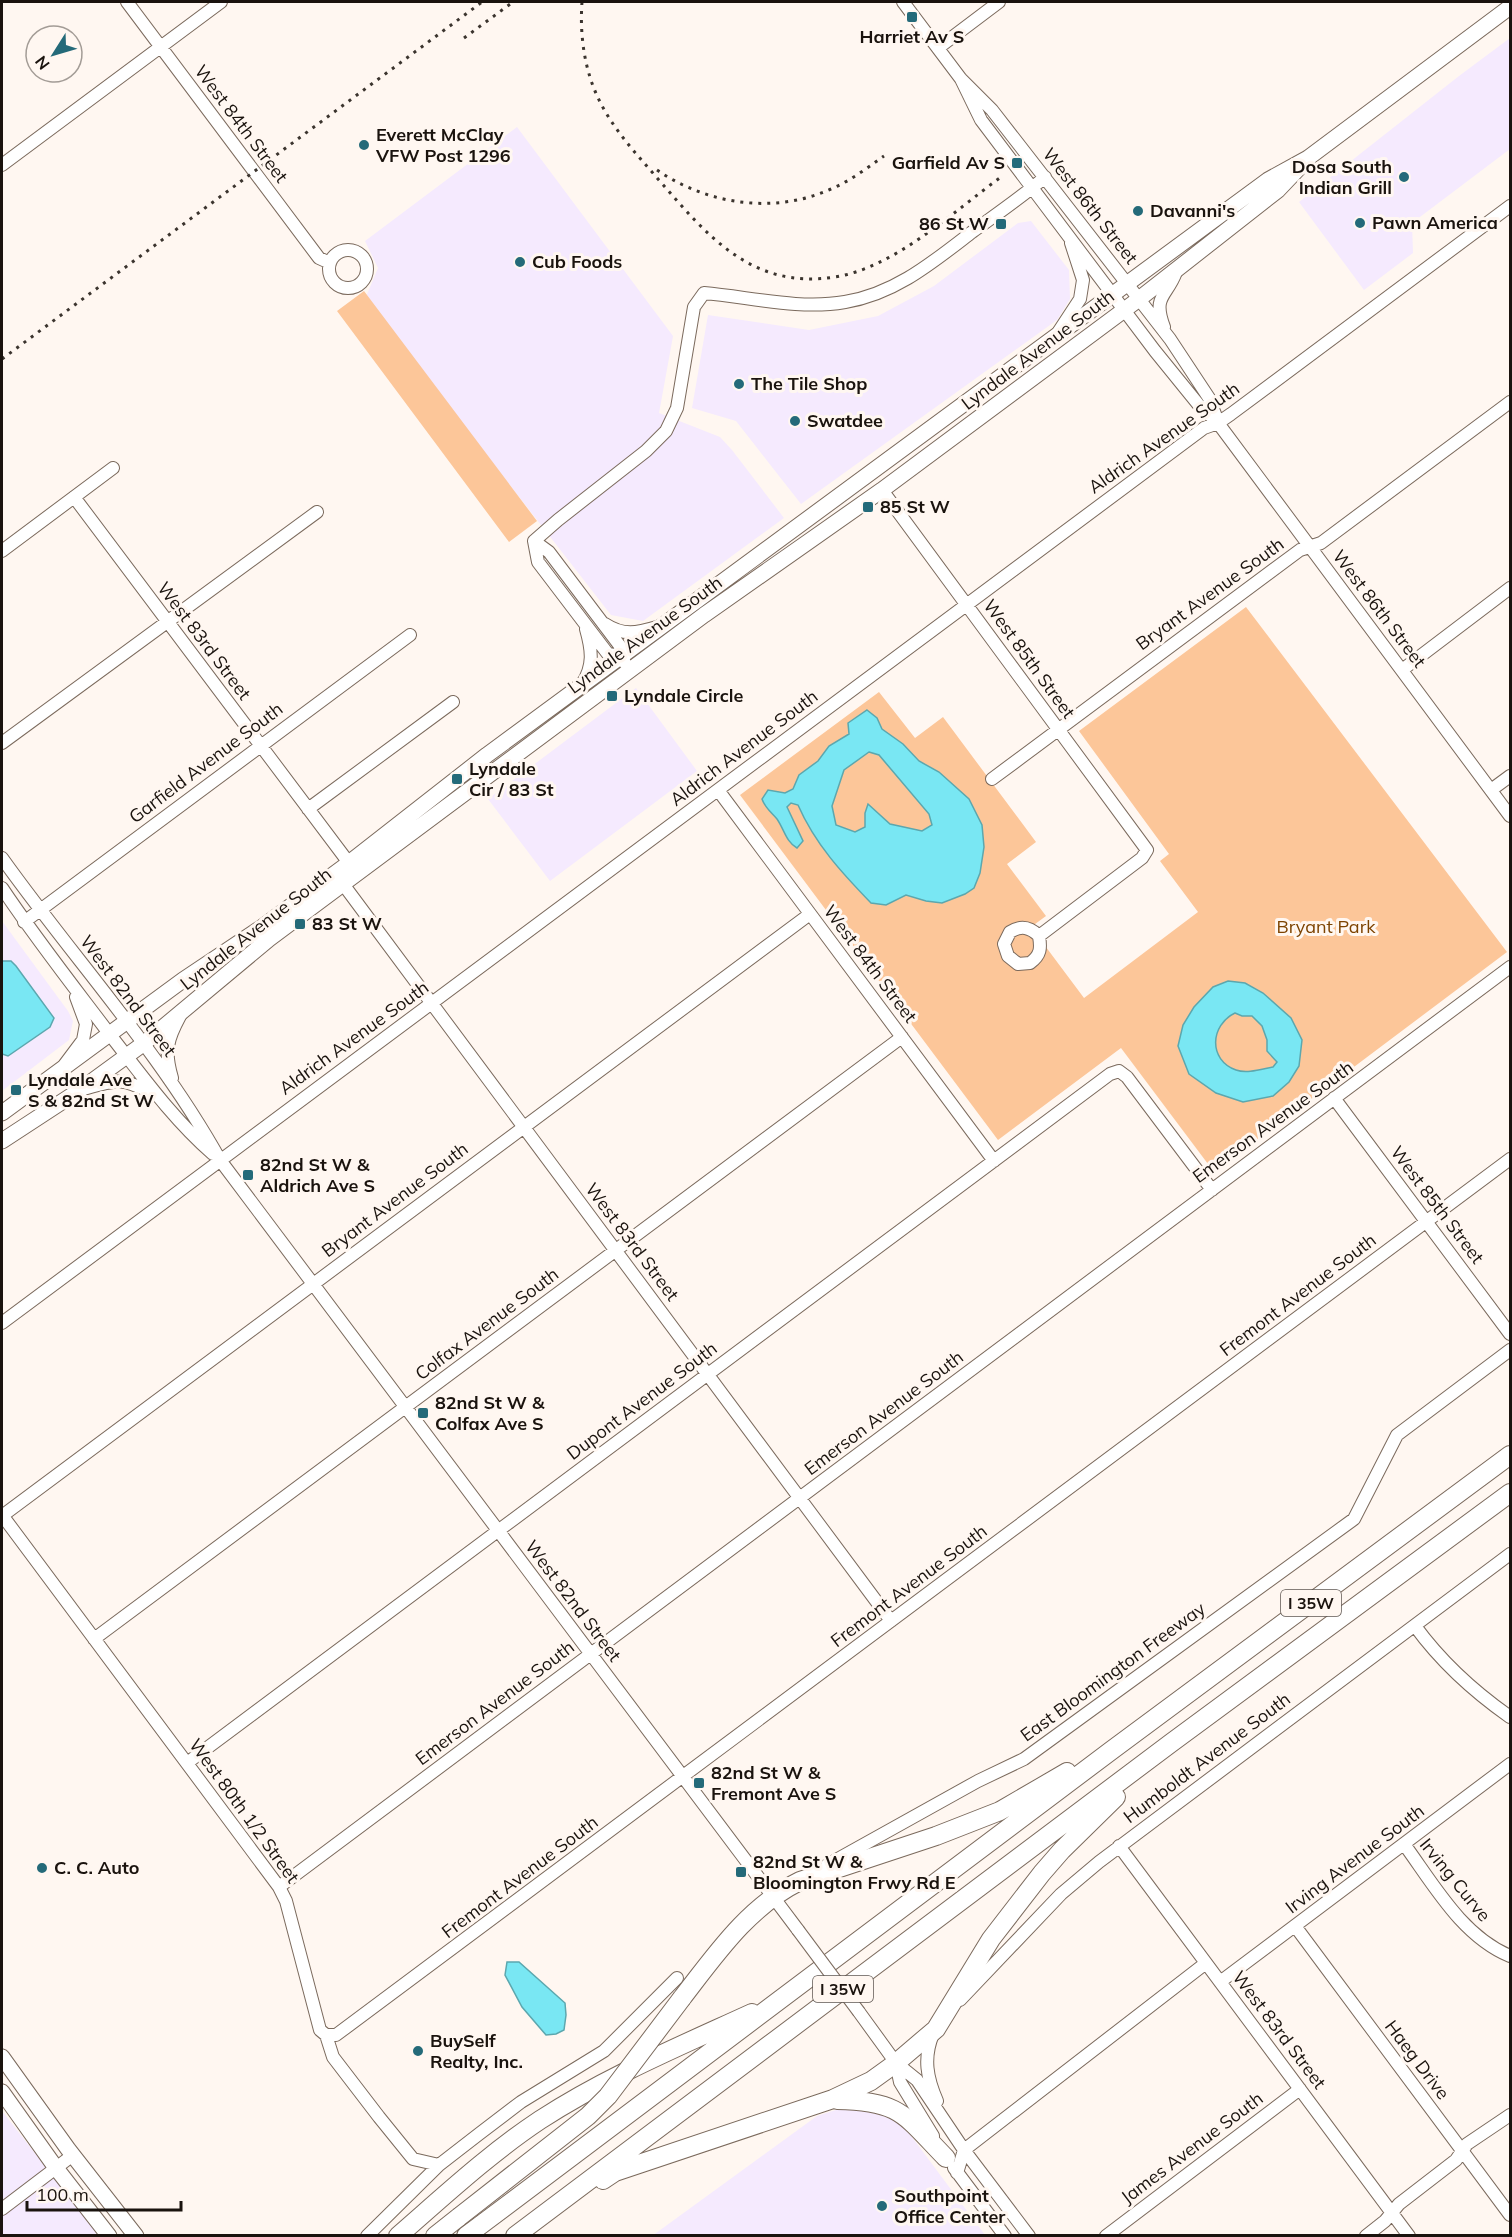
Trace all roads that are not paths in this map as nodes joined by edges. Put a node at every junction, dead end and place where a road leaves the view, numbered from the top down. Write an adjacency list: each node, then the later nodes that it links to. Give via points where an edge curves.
1 (127, 2): 6 (street, West 84th Street)
2 (221, 2): 6 (street)
3 (903, 2): 7 (street, West 86th Street)
4 (999, 2): 7 (street)
5 (1510, 7): 9 (main road, Lyndale Avenue South)
6 (161, 46): 10 (street); 15 (street, West 84th Street, via 319,258)
7 (938, 48): 8 (street, West 86th Street)
8 (961, 79): 11 (street, West 86th Street, via 992,110); 12 (street, West 86th Street, via 981,120)
9 (1308, 158): 16 (main road, Lyndale Avenue South, via 1278,190); 17 (main road, Lyndale Avenue South, via 1268,180)
10 (2, 165)
11 (1045, 177): 12 (street); 17 (street, West 86th Street)
12 (1032, 188): 14 (street, West 86th Street); 29 (street, via 922,270 873,295 818,304 704,293 694,307 677,408 666,431)
13 (1510, 206): 24 (street, Aldrich Avenue South)
14 (1068, 236): 18 (street, West 86th Street); 21 (street, via 1083,280 1080,299)
15 (330, 263)
16 (1177, 269): 19 (main road, Lyndale Avenue South); 22 (street, via 1159,306)
17 (1127, 284): 18 (main road, Lyndale Avenue South); 19 (street, West 86th Street)
18 (1113, 294): 20 (street, West 86th Street); 21 (main road, Lyndale Avenue South)
19 (1139, 299): 20 (main road, Lyndale Avenue South); 22 (street, West 86th Street)
20 (1124, 310): 24 (street, West 86th Street, via 1198,404); 26 (main road, Lyndale Avenue South)
21 (1057, 336): 37 (main road, Lyndale Avenue South)
22 (1168, 337): 24 (street, West 86th Street, via 1209,398)
23 (1510, 402): 30 (street, Bryant Avenue South, via 1321,543)
24 (1218, 423): 30 (street, West 86th Street); 33 (street, Aldrich Avenue South, via 1204,428)
25 (113, 468): 27 (street)
26 (882, 490): 33 (street, West 85th Street); 40 (main road, Lyndale Avenue South)
27 (74, 497): 31 (street); 35 (street, West 83rd Street)
28 (317, 512): 35 (street)
29 (534, 541): 34 (street, via 549,552); 36 (street, via 538,562)
30 (1310, 546): 41 (street, West 86th Street); 44 (street, Bryant Avenue South)
31 (2, 551)
32 (1510, 588): 41 (street)
33 (967, 605): 44 (street, West 85th Street); 49 (street, Aldrich Avenue South)
34 (600, 621): 37 (street, via 627,633); 39 (street, via 620,646)
35 (168, 622): 45 (street); 46 (street, West 83rd Street)
36 (584, 622): 39 (street, via 608,654); 42 (street, via 592,658 588,675)
37 (664, 625): 39 (main road, Lyndale Avenue South)
38 (410, 635): 46 (street, Garfield Avenue South)
39 (621, 656): 40 (street); 42 (main road, Lyndale Avenue South)
40 (631, 670): 55 (main road, Lyndale Avenue South)
41 (1402, 670): 50 (street, West 86th Street)
42 (580, 686): 54 (main road, Lyndale Avenue South)
43 (453, 702): 51 (street)
44 (1058, 729): 48 (street, Bryant Avenue South); 60 (street, West 85th Street, via 1147,850 1142,858)
45 (2, 743)
46 (261, 745): 51 (street, West 83rd Street); 57 (street, Garfield Avenue South)
47 (1510, 776): 50 (street)
48 (992, 779)
49 (718, 790): 58 (street, West 84th Street); 63 (street, Aldrich Avenue South)
50 (1491, 790): 52 (street, West 86th Street)
51 (308, 809): 54 (street, West 83rd Street)
52 (1510, 816)
53 (2, 858): 57 (street, West 82nd Street)
54 (349, 863): 65 (main road, Lyndale Avenue South)
55 (343, 884): 63 (street, West 83rd Street); 64 (main road, Lyndale Avenue South, via 269,939)
56 (2, 888): 59 (street, West 82nd Street)
57 (39, 910): 59 (street, Garfield Avenue South); 65 (street, West 82nd Street)
58 (810, 914): 67 (street, West 84th Street); 76 (street, Bryant Avenue South)
59 (24, 922): 62 (street, West 82nd Street)
60 (1040, 936)
61 (1510, 967): 74 (street, Emerson Avenue South)
62 (69, 979): 66 (street, West 82nd Street); 70 (street, via 86,1024 83,1040)
63 (432, 1003): 76 (street, West 83rd Street); 79 (street, Aldrich Avenue South)
64 (181, 1014): 68 (main road, Lyndale Avenue South); 71 (street, via 166,1047)
65 (127, 1022): 66 (main road, Lyndale Avenue South); 68 (street, West 82nd Street)
66 (110, 1035): 69 (street, West 82nd Street); 70 (main road, Lyndale Avenue South)
67 (902, 1037): 80 (street, West 84th Street); 83 (street, Colfax Avenue South)
68 (143, 1044): 69 (main road, Lyndale Avenue South); 71 (street, West 82nd Street)
69 (126, 1056): 72 (main road, Lyndale Avenue South); 73 (street, West 82nd Street)
70 (62, 1068): 75 (main road, Lyndale Avenue South)
71 (175, 1088): 79 (street, West 82nd Street)
72 (80, 1090): 73 (street, via 114,1080 131,1082); 77 (main road, Lyndale Avenue South)
73 (156, 1096): 79 (street, West 82nd Street, via 189,1134)
74 (1334, 1098): 81 (street, Emerson Avenue South); 82 (street, West 85th Street)
75 (2, 1113)
76 (524, 1127): 83 (street, West 83rd Street); 84 (street, Bryant Avenue South)
77 (2, 1141)
78 (1510, 1159): 82 (street, Fremont Avenue South)
79 (220, 1160): 84 (street, West 82nd Street); 85 (street, Aldrich Avenue South)
80 (994, 1161): 81 (street, Dupont Avenue South, via 1119,1071); 88 (street, Dupont Avenue South)
81 (1212, 1190): 92 (street, Emerson Avenue South)
82 (1426, 1221): 86 (street, West 85th Street); 96 (street, Fremont Avenue South)
83 (616, 1251): 88 (street, West 83rd Street); 89 (street, Colfax Avenue South)
84 (313, 1284): 89 (street, West 82nd Street); 93 (street, Bryant Avenue South)
85 (2, 1323)
86 (1510, 1334)
87 (1510, 1350): 108 (street, East Bloomington Freeway, via 1397,1435 1354,1519 1024,1759)
88 (708, 1375): 92 (street, West 83rd Street); 94 (street, Dupont Avenue South)
89 (405, 1407): 94 (street, West 82nd Street); 98 (street, Colfax Avenue South)
90 (1510, 1455): 102 (highway, I 35W)
91 (1510, 1493): 101 (highway, I 35W)
92 (800, 1498): 96 (street, West 83rd Street); 99 (street, Emerson Avenue South)
93 (2, 1515): 98 (street, West 80th 1/2 Street)
94 (497, 1530): 99 (street, West 82nd Street); 103 (street, Dupont Avenue South)
95 (1510, 1554): 97 (street, Humboldt Avenue South)
96 (891, 1621): 105 (street, Fremont Avenue South)
97 (1415, 1626): 100 (street, via 1467,1686); 107 (street, Humboldt Avenue South)
98 (94, 1639): 103 (street, West 80th 1/2 Street)
99 (590, 1654): 105 (street, West 82nd Street); 109 (street, Emerson Avenue South)
100 (1510, 1717)
101 (1172, 1743): 117 (highway, via 1042,1873 991,1939); 142 (highway, I 35W)
102 (1112, 1750): 108 (highway, via 1000,1811); 116 (highway, I 35W)
103 (187, 1763): 109 (street, West 80th 1/2 Street)
104 (1510, 1764): 106 (street, Irving Avenue South)
105 (682, 1778): 110 (street, West 82nd Street); 118 (street, Fremont Avenue South, via 336,2036)
106 (1404, 1844): 111 (street, Irving Avenue South); 112 (street, Irving Curve, via 1471,1931)
107 (1119, 1846): 113 (street, West 83rd Street); 117 (street, Humboldt Avenue South, via 1061,1894)
108 (800, 1881): 110 (highway)
109 (279, 1887): 118 (street, West 80th 1/2 Street, via 320,2030)
110 (774, 1897): 120 (street, West 82nd Street, bridge); 140 (highway, bridge, via 714,1955 608,2096 588,2116)
111 (1295, 1926): 115 (street, Irving Avenue South); 127 (street, Haeg Drive)
112 (1510, 1956)
113 (1206, 1963): 115 (street, West 83rd Street); 126 (street)
114 (677, 1978): 130 (street, via 604,2051 521,2102)
115 (1220, 1982): 121 (street, West 83rd Street)
116 (783, 1999): 139 (highway, via 581,2095 539,2121 456,2184); 141 (highway, I 35W)
117 (941, 2022): 120 (highway); 125 (street, via 929,2045 927,2074)
118 (327, 2035): 130 (street, West 80th 1/2 Street, via 333,2057 413,2159)
119 (2, 2057): 128 (main road)
120 (896, 2063): 123 (highway, via 871,2081); 125 (street, West 82nd Street, via 917,2080); 129 (street, West 82nd Street, via 900,2082)
121 (1300, 2089): 134 (street, West 83rd Street); 146 (street, James Avenue South)
122 (2, 2092): 131 (main road)
123 (833, 2099): 129 (highway, via 865,2100 895,2108); 143 (highway, via 615,2172)
124 (1510, 2115): 127 (street)
125 (950, 2129): 126 (street, West 82nd Street)
126 (964, 2150): 132 (street); 145 (street, West 82nd Street)
127 (1462, 2151): 134 (street); 135 (street, Haeg Drive)
128 (73, 2156): 131 (street); 137 (main road)
129 (946, 2158): 132 (street, West 82nd Street)
130 (439, 2165): 138 (street)
131 (56, 2168): 133 (street); 136 (main road)
132 (957, 2173): 144 (street, West 82nd Street)
133 (2, 2208)
134 (1392, 2213): 147 (street); 148 (street, West 83rd Street)
135 (1510, 2216)
136 (109, 2235)
137 (136, 2235)
138 (367, 2235)
139 (398, 2235)
140 (435, 2235)
141 (466, 2235)
142 (515, 2235)
143 (522, 2235)
144 (1005, 2235)
145 (1029, 2235)
146 (1106, 2235)
147 (1366, 2235)
148 (1409, 2235)

